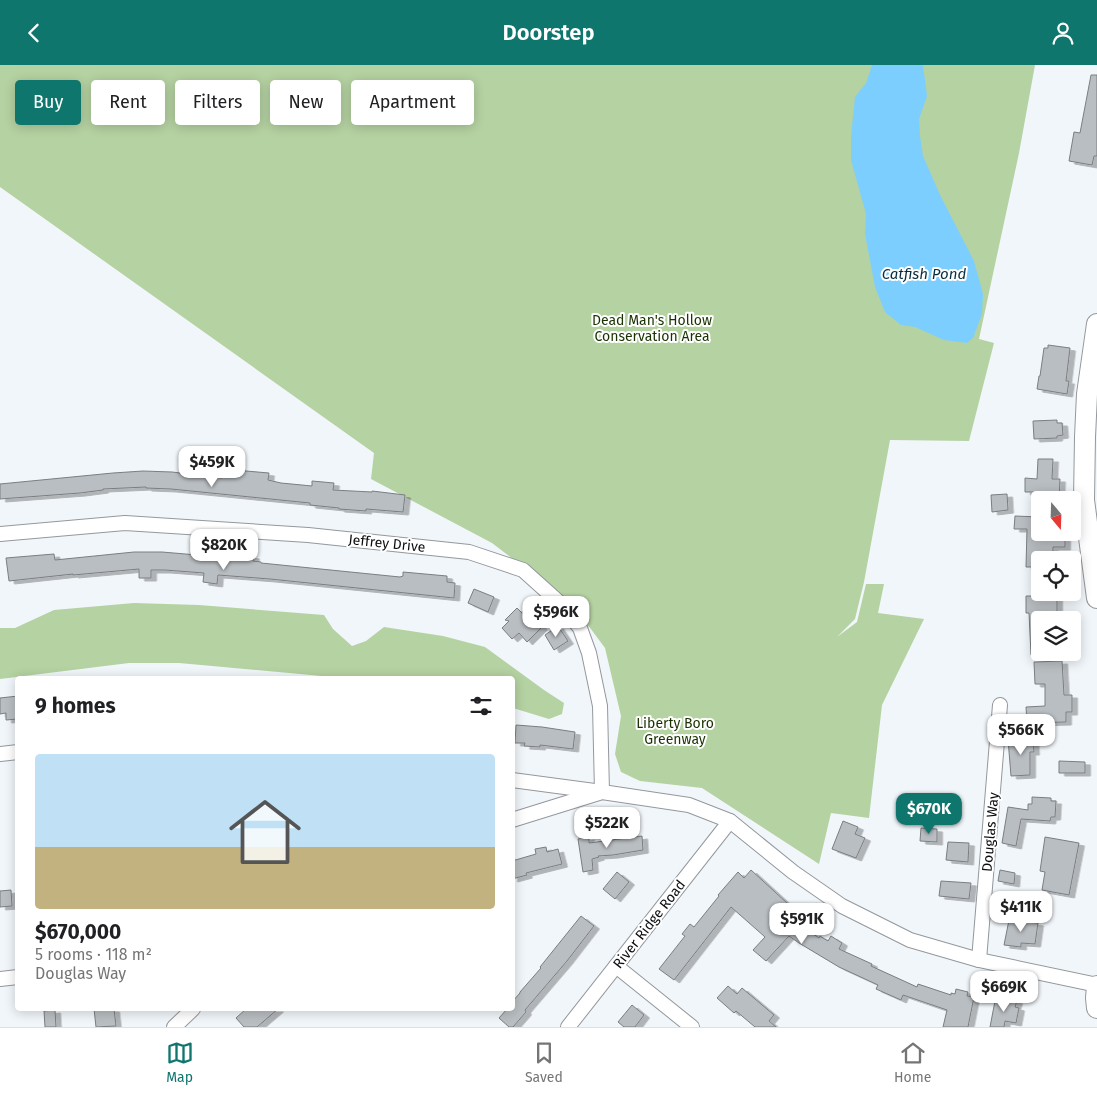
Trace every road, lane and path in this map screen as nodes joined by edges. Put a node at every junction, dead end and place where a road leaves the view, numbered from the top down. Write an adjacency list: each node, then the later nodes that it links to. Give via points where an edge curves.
1 (1097, 324): 3 (street, via 1088,393 1084,500)
2 (0, 534): 9 (street, Jeffrey Drive, via 125,523 308,535 468,552 523,570 562,605 580,628 589,653 600,706)
3 (1095, 569): 4 (street)
4 (1097, 598)
5 (1000, 705): 12 (street, Douglas Way)
6 (15, 752): 7 (street)
7 (0, 754)
8 (515, 780): 9 (street)
9 (602, 792): 10 (street); 11 (street, via 689,805)
10 (515, 819)
11 (730, 821): 12 (street, via 793,872 842,906 910,940); 13 (street, River Ridge Road)
12 (979, 960): 16 (street)
13 (616, 966): 20 (street, River Ridge Road); 21 (street)
14 (15, 977): 15 (street)
15 (0, 979)
16 (1097, 985): 17 (street)
17 (1097, 1008)
18 (191, 1011): 19 (street)
19 (174, 1027)
20 (568, 1027)
21 (692, 1027)

